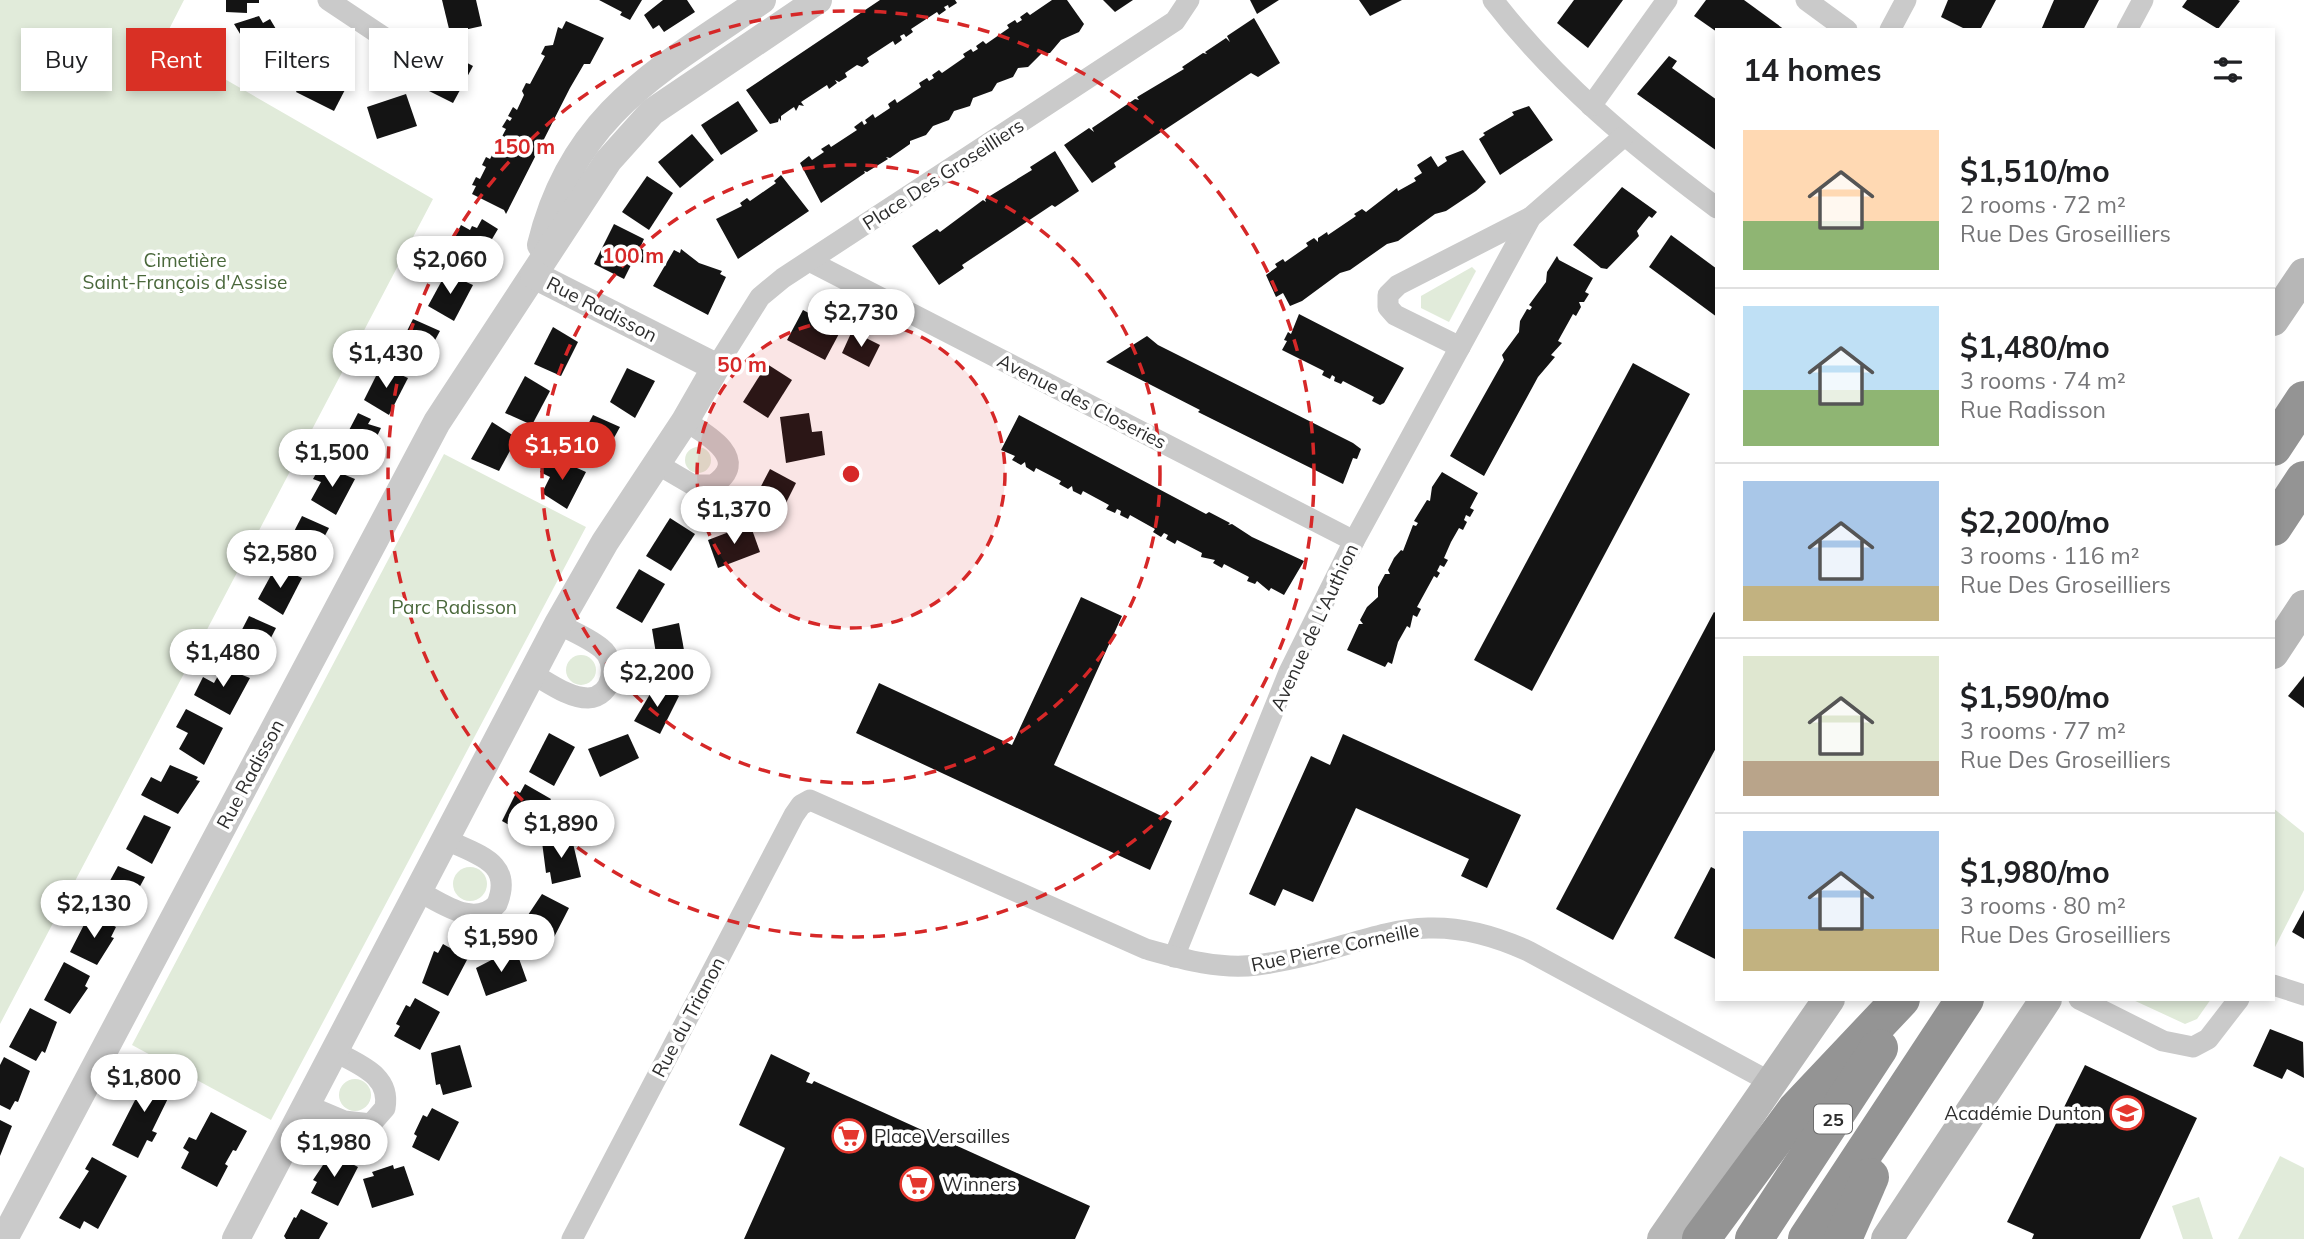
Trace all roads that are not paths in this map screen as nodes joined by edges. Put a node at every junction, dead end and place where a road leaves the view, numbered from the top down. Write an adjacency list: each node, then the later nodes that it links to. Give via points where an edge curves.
1 (328, 0): 11 (street)
2 (762, 0): 21 (street, via 649,76 592,134 564,183 544,233)
3 (818, 0): 10 (street)
4 (1189, 0): 19 (street, Place Des Groseilliers, via 1175,21)
5 (1493, 0): 15 (street)
6 (1667, 0): 15 (street)
7 (1806, 0): 12 (street)
8 (1906, 0): 13 (street)
9 (2143, 0): 14 (street)
10 (776, 11): 21 (street, via 634,129)
11 (370, 28)
12 (1844, 28)
13 (1892, 28)
14 (2128, 28)
15 (1591, 106): 16 (street)
16 (1623, 136): 17 (street); 18 (street, Avenue de L'Authion)
17 (1715, 206)
18 (1531, 217): 23 (street, Avenue de L'Authion); 23 (street, Avenue de L'Authion, via 1398,285 1388,295 1388,307 1395,315)
19 (811, 262): 24 (street, Place Des Groseilliers, via 761,297); 31 (street, Avenue des Closeries)
20 (2304, 274): 22 (main road)
21 (534, 275): 24 (street, Rue Radisson); 53 (street, Rue Radisson, via 437,422)
22 (2275, 317)
23 (1460, 347): 31 (street, Avenue de L'Authion)
24 (716, 367): 26 (street)
25 (2304, 400): 27 (highway)
26 (685, 421): 28 (street); 28 (street, via 725,450 723,475 713,485 693,485)
27 (2275, 444)
28 (657, 464): 33 (street)
29 (2304, 480): 30 (highway)
30 (2275, 524)
31 (1354, 541): 39 (street, Avenue de L'Authion, via 1289,671)
32 (2301, 615): 34 (main road)
33 (558, 624): 35 (street); 35 (street, via 610,657 609,683 601,694 589,698)
34 (2275, 650)
35 (533, 674): 37 (street)
36 (810, 800): 39 (street, Rue Pierre Corneille, via 1146,949); 55 (street, Rue du Trianon, via 794,815)
37 (446, 839): 38 (street); 38 (street, via 499,871 502,882 497,904 482,915 469,914)
38 (420, 892): 49 (street)
39 (1174, 957): 51 (street, Rue Pierre Corneille, via 1215,965 1258,965 1392,931 1428,927 1468,930 1528,951)
40 (2275, 986): 41 (street)
41 (2304, 995)
42 (1828, 1001): 51 (main road)
43 (1899, 1001): 57 (highway, via 1796,1110)
44 (1910, 1001): 58 (highway, 25)
45 (1964, 1001): 50 (highway, 25)
46 (2045, 1001): 61 (main road)
47 (2084, 1001): 48 (street, via 2163,1041 2193,1047 2208,1039)
48 (2237, 1001)
49 (334, 1051): 52 (street); 52 (street, via 379,1078 386,1087 385,1108 371,1124 360,1125)
50 (1917, 1073): 59 (highway, 25); 60 (highway)
51 (1772, 1083): 56 (main road)
52 (306, 1105): 54 (street)
53 (4, 1239)
54 (236, 1239)
55 (572, 1239)
56 (1663, 1239)
57 (1701, 1239)
58 (1754, 1239)
59 (1807, 1239)
60 (1843, 1239)
61 (1887, 1239)

